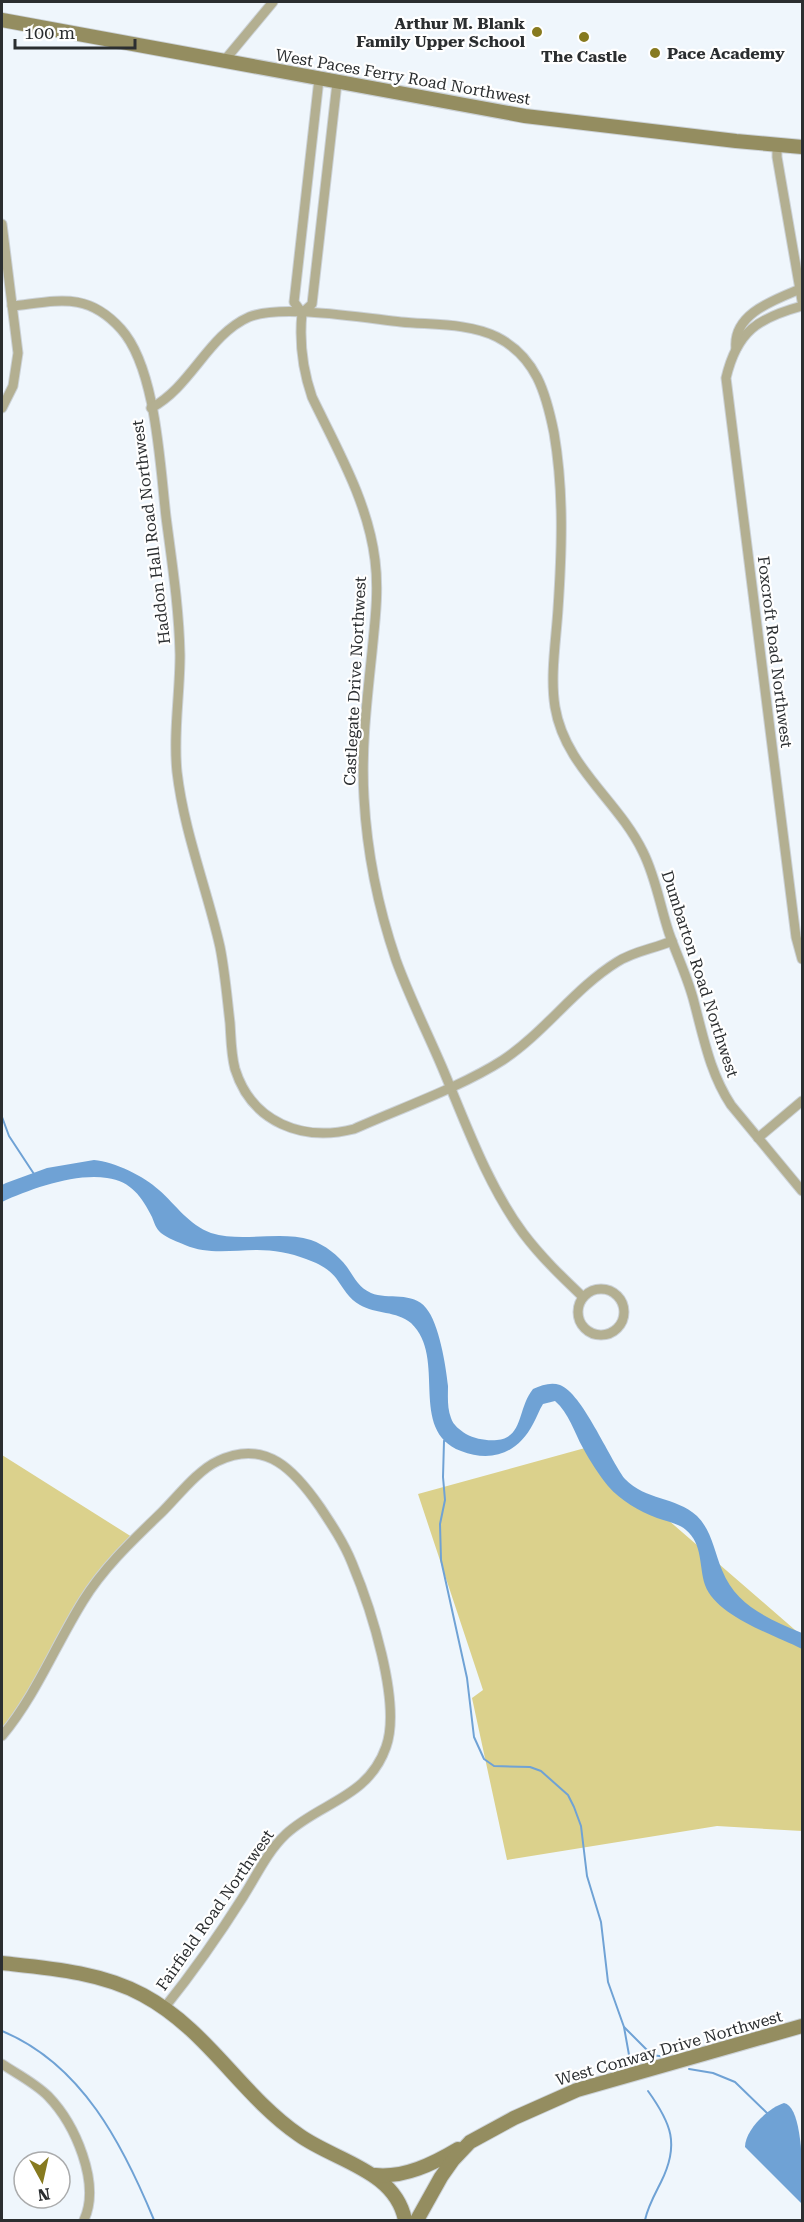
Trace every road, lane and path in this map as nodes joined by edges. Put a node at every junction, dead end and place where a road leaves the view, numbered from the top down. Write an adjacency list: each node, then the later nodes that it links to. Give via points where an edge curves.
1 (273, 2): 3 (street)
2 (2, 20): 3 (street, West Paces Ferry Road Northwest)
3 (224, 62): 4 (street, West Paces Ferry Road Northwest)
4 (319, 79): 5 (street, West Paces Ferry Road Northwest); 13 (street, Castlegate Drive Northwest, via 294,302)
5 (337, 83): 6 (street, West Paces Ferry Road Northwest, via 525,116); 13 (street, Castlegate Drive Northwest, via 312,304)
6 (777, 146): 7 (street, West Paces Ferry Road Northwest); 9 (street)
7 (802, 147)
8 (2, 224): 11 (street)
9 (800, 289): 10 (street); 14 (street, Foxcroft Road Northwest, via 751,315 740,327)
10 (802, 301)
11 (12, 306): 15 (street, via 18,353 12,386); 16 (street, via 75,301 89,304 106,316 123,331 135,350)
12 (802, 306): 14 (street, Foxcroft Road Northwest, via 764,319)
13 (302, 313): 16 (street, Haddon Hall Road Northwest, via 263,313 237,324 172,394); 17 (street, Dumbarton Road Northwest, via 480,330 513,347 538,375 548,402 562,497 553,684 557,718 575,760 621,816 641,848); 19 (street, Castlegate Drive Northwest, via 300,348 306,380 360,500 375,559 377,607 363,768 373,876 397,961)
14 (736, 349): 18 (street, Foxcroft Road Northwest, via 726,378 727,391 796,937)
15 (2, 408)
16 (151, 408): 19 (street, Haddon Hall Road Northwest, via 179,621 177,776 220,949 232,1057 239,1080 271,1118 294,1130 320,1134 354,1129)
17 (672, 941): 19 (street, Haddon Hall Road Northwest, via 615,963 515,1051); 21 (street, Dumbarton Road Northwest, via 691,990 714,1076)
18 (802, 959)
19 (450, 1086): 23 (street, Castlegate Drive Northwest, via 509,1213 541,1255)
20 (802, 1101): 21 (street)
21 (758, 1138): 22 (street, Dumbarton Road Northwest)
22 (802, 1191)
23 (584, 1297): 23 (street, via 578,1312 584,1326 605,1334 618,1326 624,1313 616,1294 596,1289)
24 (2, 1736): 26 (street, Fairfield Road Northwest, via 34,1691 103,1573 208,1467 230,1456 258,1455 279,1461 296,1475 341,1540 356,1574 381,1656 391,1705 390,1732 381,1760 364,1783 299,1823 274,1847 211,1946)
25 (2, 1963): 26 (street, via 76,1973 142,1994)
26 (165, 2007): 30 (street, via 191,2028 282,2123 316,2146)
27 (802, 2026): 29 (street, West Conway Drive Northwest, via 577,2090)
28 (2, 2064): 31 (street, via 35,2085 67,2123 88,2170 90,2194)
29 (470, 2142): 30 (street, via 406,2173); 33 (street, West Conway Drive Northwest, via 441,2177)
30 (374, 2175): 32 (street, via 395,2196)
31 (84, 2220)
32 (405, 2220)
33 (417, 2220)

